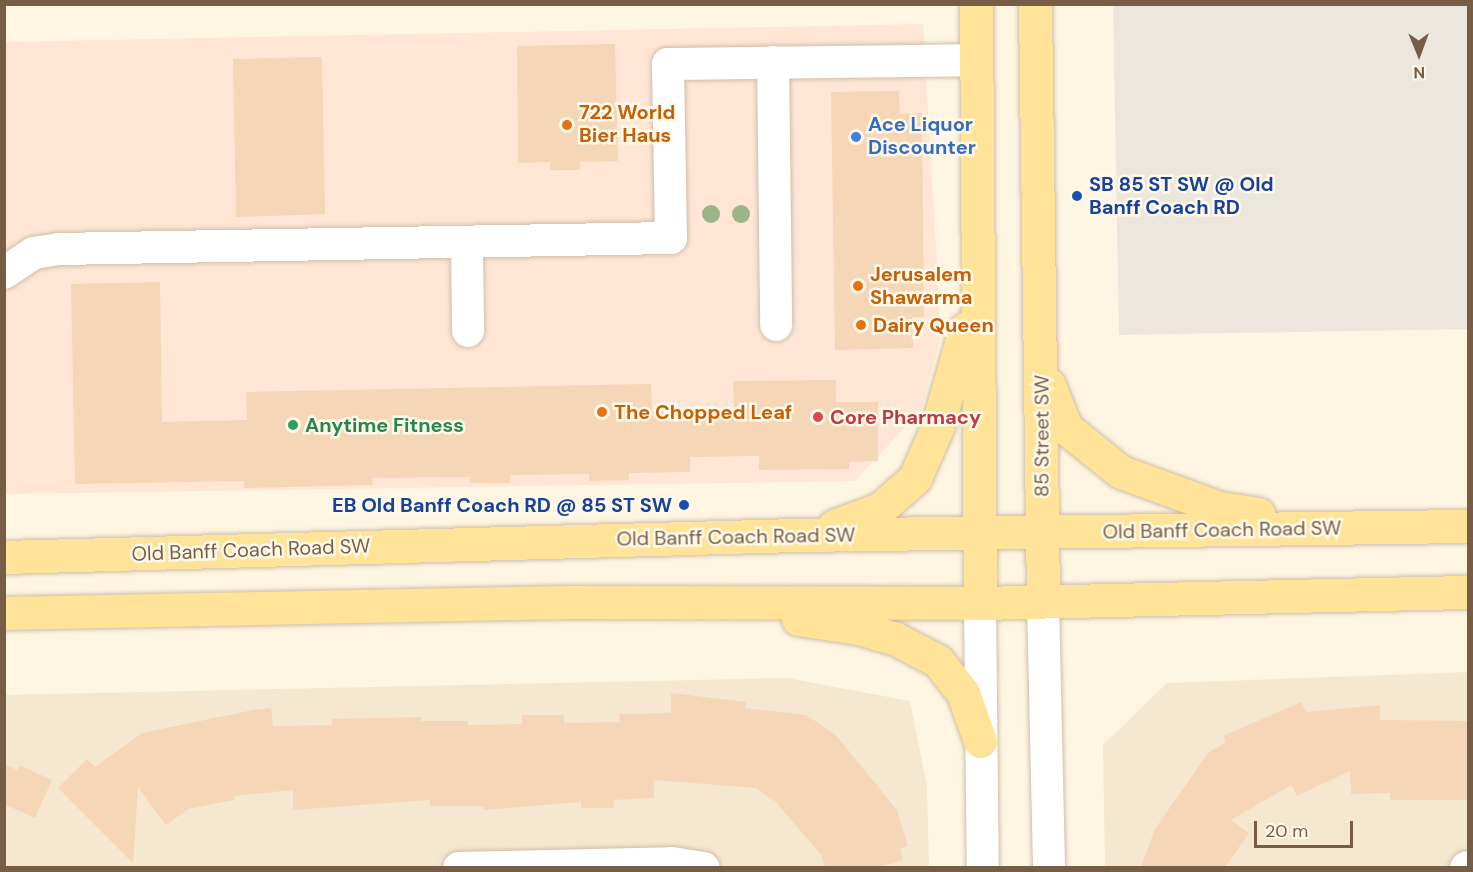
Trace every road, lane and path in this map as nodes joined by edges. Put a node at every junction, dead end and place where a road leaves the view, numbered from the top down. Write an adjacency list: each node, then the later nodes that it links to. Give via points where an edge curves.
1 (976, 4): 3 (main road)
2 (1035, 4): 10 (main road, 85 Street SW)
3 (976, 60): 4 (street); 7 (main road)
4 (773, 62): 5 (street, via 668,64 671,238); 8 (street)
5 (467, 243): 6 (street, via 58,249 34,253); 9 (street)
6 (4, 273)
7 (977, 277): 13 (main road); 15 (main road, via 946,402 915,478 880,509)
8 (776, 325)
9 (468, 331)
10 (1042, 354): 12 (main road, via 1053,405 1066,428 1121,472 1220,508); 14 (main road, 85 Street SW)
11 (1468, 526): 12 (main road, Old Banff Coach Road SW)
12 (1351, 529): 14 (main road, Old Banff Coach Road SW)
13 (978, 532): 14 (main road, Old Banff Coach Road SW); 15 (main road, Old Banff Coach Road SW); 20 (main road)
14 (1042, 532): 18 (main road, 85 Street SW)
15 (796, 535): 16 (main road, Old Banff Coach Road SW)
16 (4, 557)
17 (1468, 592): 18 (main road)
18 (1043, 601): 20 (main road); 26 (street, 85 Street SW)
19 (672, 602): 20 (main road); 21 (main road); 22 (main road, via 858,628 919,649 953,678 970,707)
20 (980, 603): 22 (street)
21 (4, 613)
22 (980, 741): 25 (street)
23 (459, 867): 24 (street, via 672,863)
24 (704, 867)
25 (983, 867)
26 (1049, 867)

